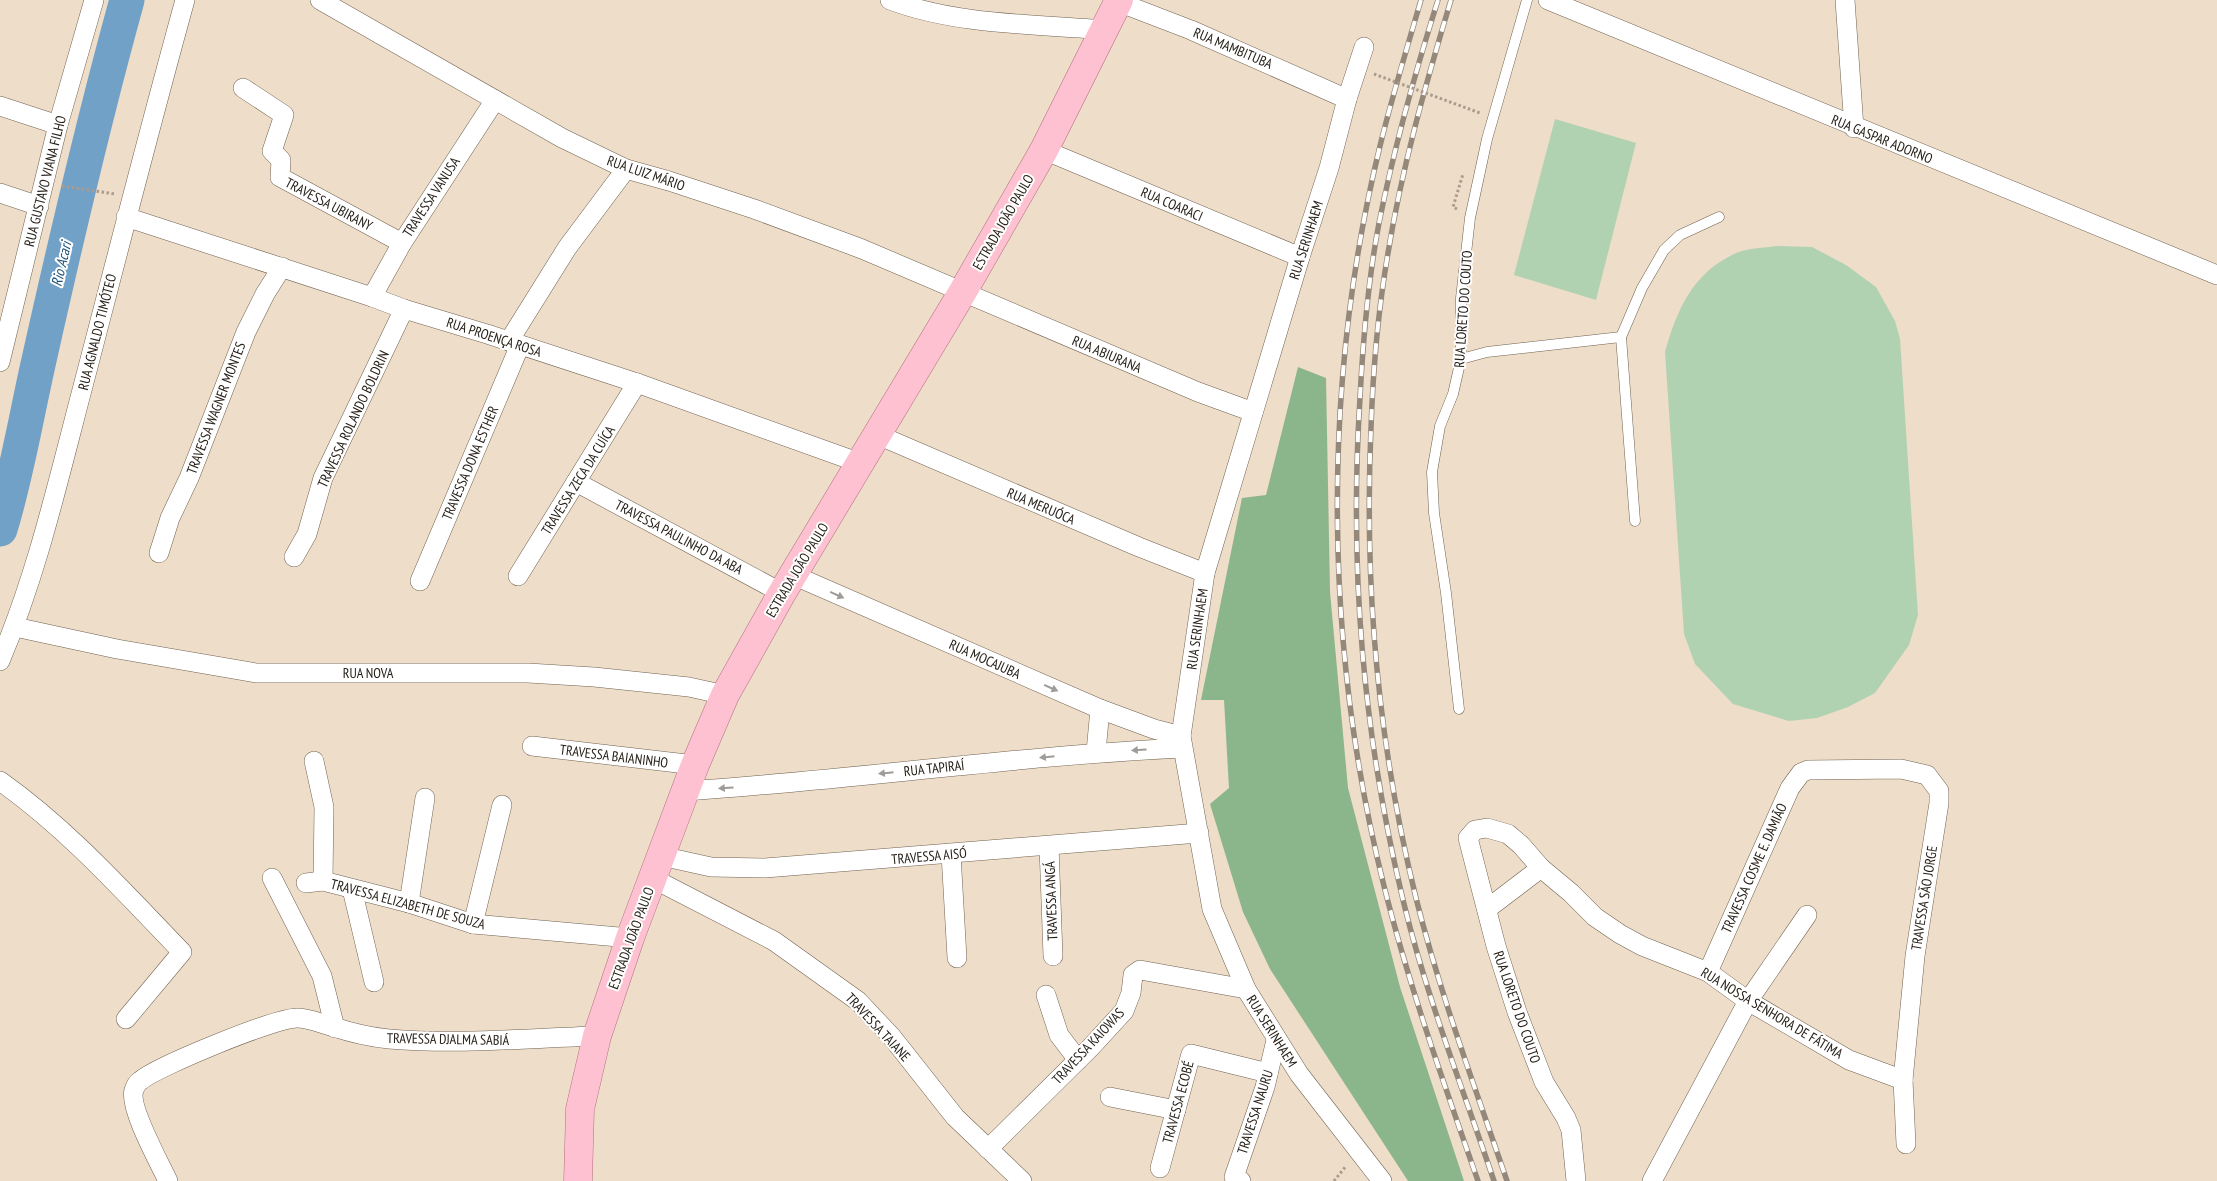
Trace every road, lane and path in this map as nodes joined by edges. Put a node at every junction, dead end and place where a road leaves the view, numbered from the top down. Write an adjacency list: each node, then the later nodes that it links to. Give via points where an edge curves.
1 (94, 0): 17 (street, RUA GUSTAVO VIANA FILHO)
2 (185, 0): 25 (street, RUA AGNALDO TIMÓTEO)
3 (320, 0): 14 (street, RUA LUIZ MÁRIO)
4 (890, 0): 9 (street, via 942,15)
5 (1526, 0): 36 (lane, RUA LORETO DO COUTO, via 1487,138 1470,218 1461,298)
6 (1548, 0): 18 (street, RUA GASPAR ADORNO)
7 (1845, 0): 18 (street)
8 (1119, 1): 9 (main road, ESTRADA JOÃO PAULO); 13 (street, RUA MAMBITUBA)
9 (1105, 30): 19 (main road, ESTRADA JOÃO PAULO)
10 (1364, 47): 13 (street, RUA SERINHAEM)
11 (1374, 74): 16 (path, bridge)
12 (243, 88): 27 (street, TRAVESSA UBIRANY, via 284,115 272,151 281,160 280,177)
13 (1347, 99): 28 (street, RUA SERINHAEM)
14 (495, 100): 20 (street, RUA LUIZ MÁRIO); 27 (street, TRAVESSA VANUSA)
15 (0, 106): 17 (street)
16 (1480, 113)
17 (58, 125): 24 (street, RUA GUSTAVO VIANA FILHO)
18 (1854, 128): 30 (street, RUA GASPAR ADORNO)
19 (1044, 150): 28 (street, RUA COARACI); 31 (main road, ESTRADA JOÃO PAULO)
20 (626, 169): 31 (street, RUA LUIZ MÁRIO, via 807,228); 35 (street, TRAVESSA DONA ESTHER, via 567,248)
21 (60, 186): 23 (path)
22 (0, 193): 24 (street)
23 (118, 194)
24 (39, 206): 37 (street, RUA GUSTAVO VIANA FILHO)
25 (126, 217): 29 (street, RUA PROENÇA ROSA); 50 (street, RUA AGNALDO TIMÓTEO, via 44,537)
26 (1719, 217): 34 (lane, via 1680,235 1664,250 1642,288)
27 (402, 243): 32 (street, TRAVESSA VANUSA)
28 (1300, 257): 39 (street, RUA SERINHAEM)
29 (282, 267): 32 (street, RUA PROENÇA ROSA); 44 (street, TRAVESSA WAGNER MONTES, via 261,302 227,376)
30 (2217, 275)
31 (962, 293): 39 (street, RUA ABIURANA); 40 (main road, ESTRADA JOÃO PAULO)
32 (372, 297): 33 (street, RUA PROENÇA ROSA)
33 (404, 309): 35 (street, RUA PROENÇA ROSA); 45 (street, TRAVESSA ROLANDO BOLDRIN, via 323,478 307,534)
34 (1621, 337): 36 (lane, via 1487,352); 43 (lane)
35 (514, 343): 38 (street, RUA PROENÇA ROSA); 48 (street, TRAVESSA DONA ESTHER)
36 (1461, 359): 54 (lane, RUA LORETO DO COUTO, via 1453,394 1440,426 1432,472 1434,513)
37 (0, 362)
38 (637, 383): 41 (street, RUA PROENÇA ROSA); 42 (street, TRAVESSA ZECA DA CUÍCA)
39 (1253, 412): 46 (street, RUA SERINHAEM)
40 (878, 435): 41 (main road, ESTRADA JOÃO PAULO); 46 (street, RUA MERUÓCA)
41 (860, 463): 49 (main road, ESTRADA JOÃO PAULO)
42 (576, 482): 47 (street, TRAVESSA ZECA DA CUÍCA); 49 (street, TRAVESSA PAULINHO DA ABA)
43 (1635, 520)
44 (159, 553)
45 (294, 557)
46 (1205, 573): 55 (street, RUA SERINHAEM)
47 (518, 576)
48 (420, 581)
49 (787, 584): 52 (main road, ESTRADA JOÃO PAULO); 53 (street, RUA MOCAJUBA, one-way to 53)
50 (15, 627): 51 (street, RUA AGNALDO TIMÓTEO); 52 (street, RUA NOVA, via 256,673 528,673 688,687)
51 (0, 661)
52 (725, 695): 59 (main road, ESTRADA JOÃO PAULO)
53 (1100, 709): 55 (street, RUA MOCAJUBA); 57 (street)
54 (1459, 709)
55 (1182, 742): 57 (street, RUA TAPIRAÍ, one-way to 57); 66 (street, RUA SERINHAEM)
56 (532, 746): 59 (street, TRAVESSA BAIANINHO)
57 (1096, 752): 62 (street, RUA TAPIRAÍ, one-way to 62)
58 (314, 761): 72 (street, TRAVESSA ELIZABETH DE SOUZA, via 324,807 315,882)
59 (695, 766): 62 (main road, ESTRADA JOÃO PAULO)
60 (1808, 770): 80 (street, TRAVESSA COSME E. DAMIÃO, via 1801,773 1790,788); 91 (street, TRAVESSA SĀO JORGE, via 1901,769 1927,775 1939,791 1915,956)
61 (0, 781): 85 (street, via 77,843 182,952)
62 (686, 791): 69 (main road, ESTRADA JOÃO PAULO)
63 (426, 798): 73 (street)
64 (502, 806): 76 (street)
65 (1474, 830): 70 (street, RUA NOSSA SENHORA DE FÁTIMA, via 1487,828 1508,834); 74 (street, RUA LORETO DO COUTO, via 1468,838)
66 (1199, 833): 67 (street, TRAVESSA AISÓ); 82 (street, RUA SERINHAEM, via 1212,909)
67 (1049, 846): 68 (street, TRAVESSA AISÓ); 78 (street, TRAVESSA ANGÁ)
68 (951, 854): 69 (street, TRAVESSA AISÓ, via 749,869); 79 (street)
69 (656, 867): 77 (main road, ESTRADA JOÃO PAULO); 95 (street, TRAVESSA TAIANE, via 774,941 858,1001 955,1117)
70 (1541, 868): 74 (street); 80 (street, RUA NOSSA SENHORA DE FÁTIMA, via 1620,934)
71 (272, 878): 86 (street, via 322,976)
72 (352, 889): 73 (street, TRAVESSA ELIZABETH DE SOUZA); 81 (street)
73 (409, 903): 76 (street, TRAVESSA ELIZABETH DE SOUZA)
74 (1487, 909): 102 (street, RUA LORETO DO COUTO, via 1517,1012 1540,1073 1571,1130)
75 (1807, 915): 84 (street)
76 (473, 924): 77 (street, TRAVESSA ELIZABETH DE SOUZA)
77 (630, 938): 87 (main road, ESTRADA JOÃO PAULO)
78 (1053, 956)
79 (957, 958)
80 (1708, 972): 84 (street, RUA NOSSA SENHORA DE FÁTIMA)
81 (374, 982)
82 (1246, 989): 88 (street, RUA SERINHAEM); 89 (street, TRAVESSA KAIOWAS, via 1140,970 1133,975 1124,1011)
83 (1046, 995): 89 (street, via 1059,1035)
84 (1748, 1001): 91 (street, RUA NOSSA SENHORA DE FÁTIMA, via 1849,1060); 103 (street)
85 (126, 1019)
86 (335, 1028): 87 (street, TRAVESSA DJALMA SABIÁ, via 365,1036 413,1041); 97 (street, TRAVESSA DJALMA SABIÁ, via 296,1018 279,1022 201,1051 140,1080 132,1096 135,1110)
87 (597, 1036): 98 (main road, ESTRADA JOÃO PAULO, via 580,1109)
88 (1276, 1040): 90 (street, TRAVESSA NAURU); 101 (street, RUA SERINHAEM)
89 (1078, 1060): 95 (street, TRAVESSA KAIOWAS)
90 (1268, 1073): 93 (street, TRAVESSA ECOBÉ, via 1191,1054); 100 (street, TRAVESSA NAURU, via 1234,1178)
91 (1902, 1080): 94 (street, TRAVESSA SĀO JORGE)
92 (1110, 1097): 93 (street)
93 (1176, 1110): 96 (street, TRAVESSA ECOBÉ)
94 (1906, 1144)
95 (988, 1149): 99 (street, TRAVESSA TAIANE)
96 (1160, 1168)
97 (168, 1181)
98 (578, 1181)
99 (1022, 1181)
100 (1241, 1181)
101 (1382, 1181)
102 (1576, 1181)
103 (1652, 1181)

